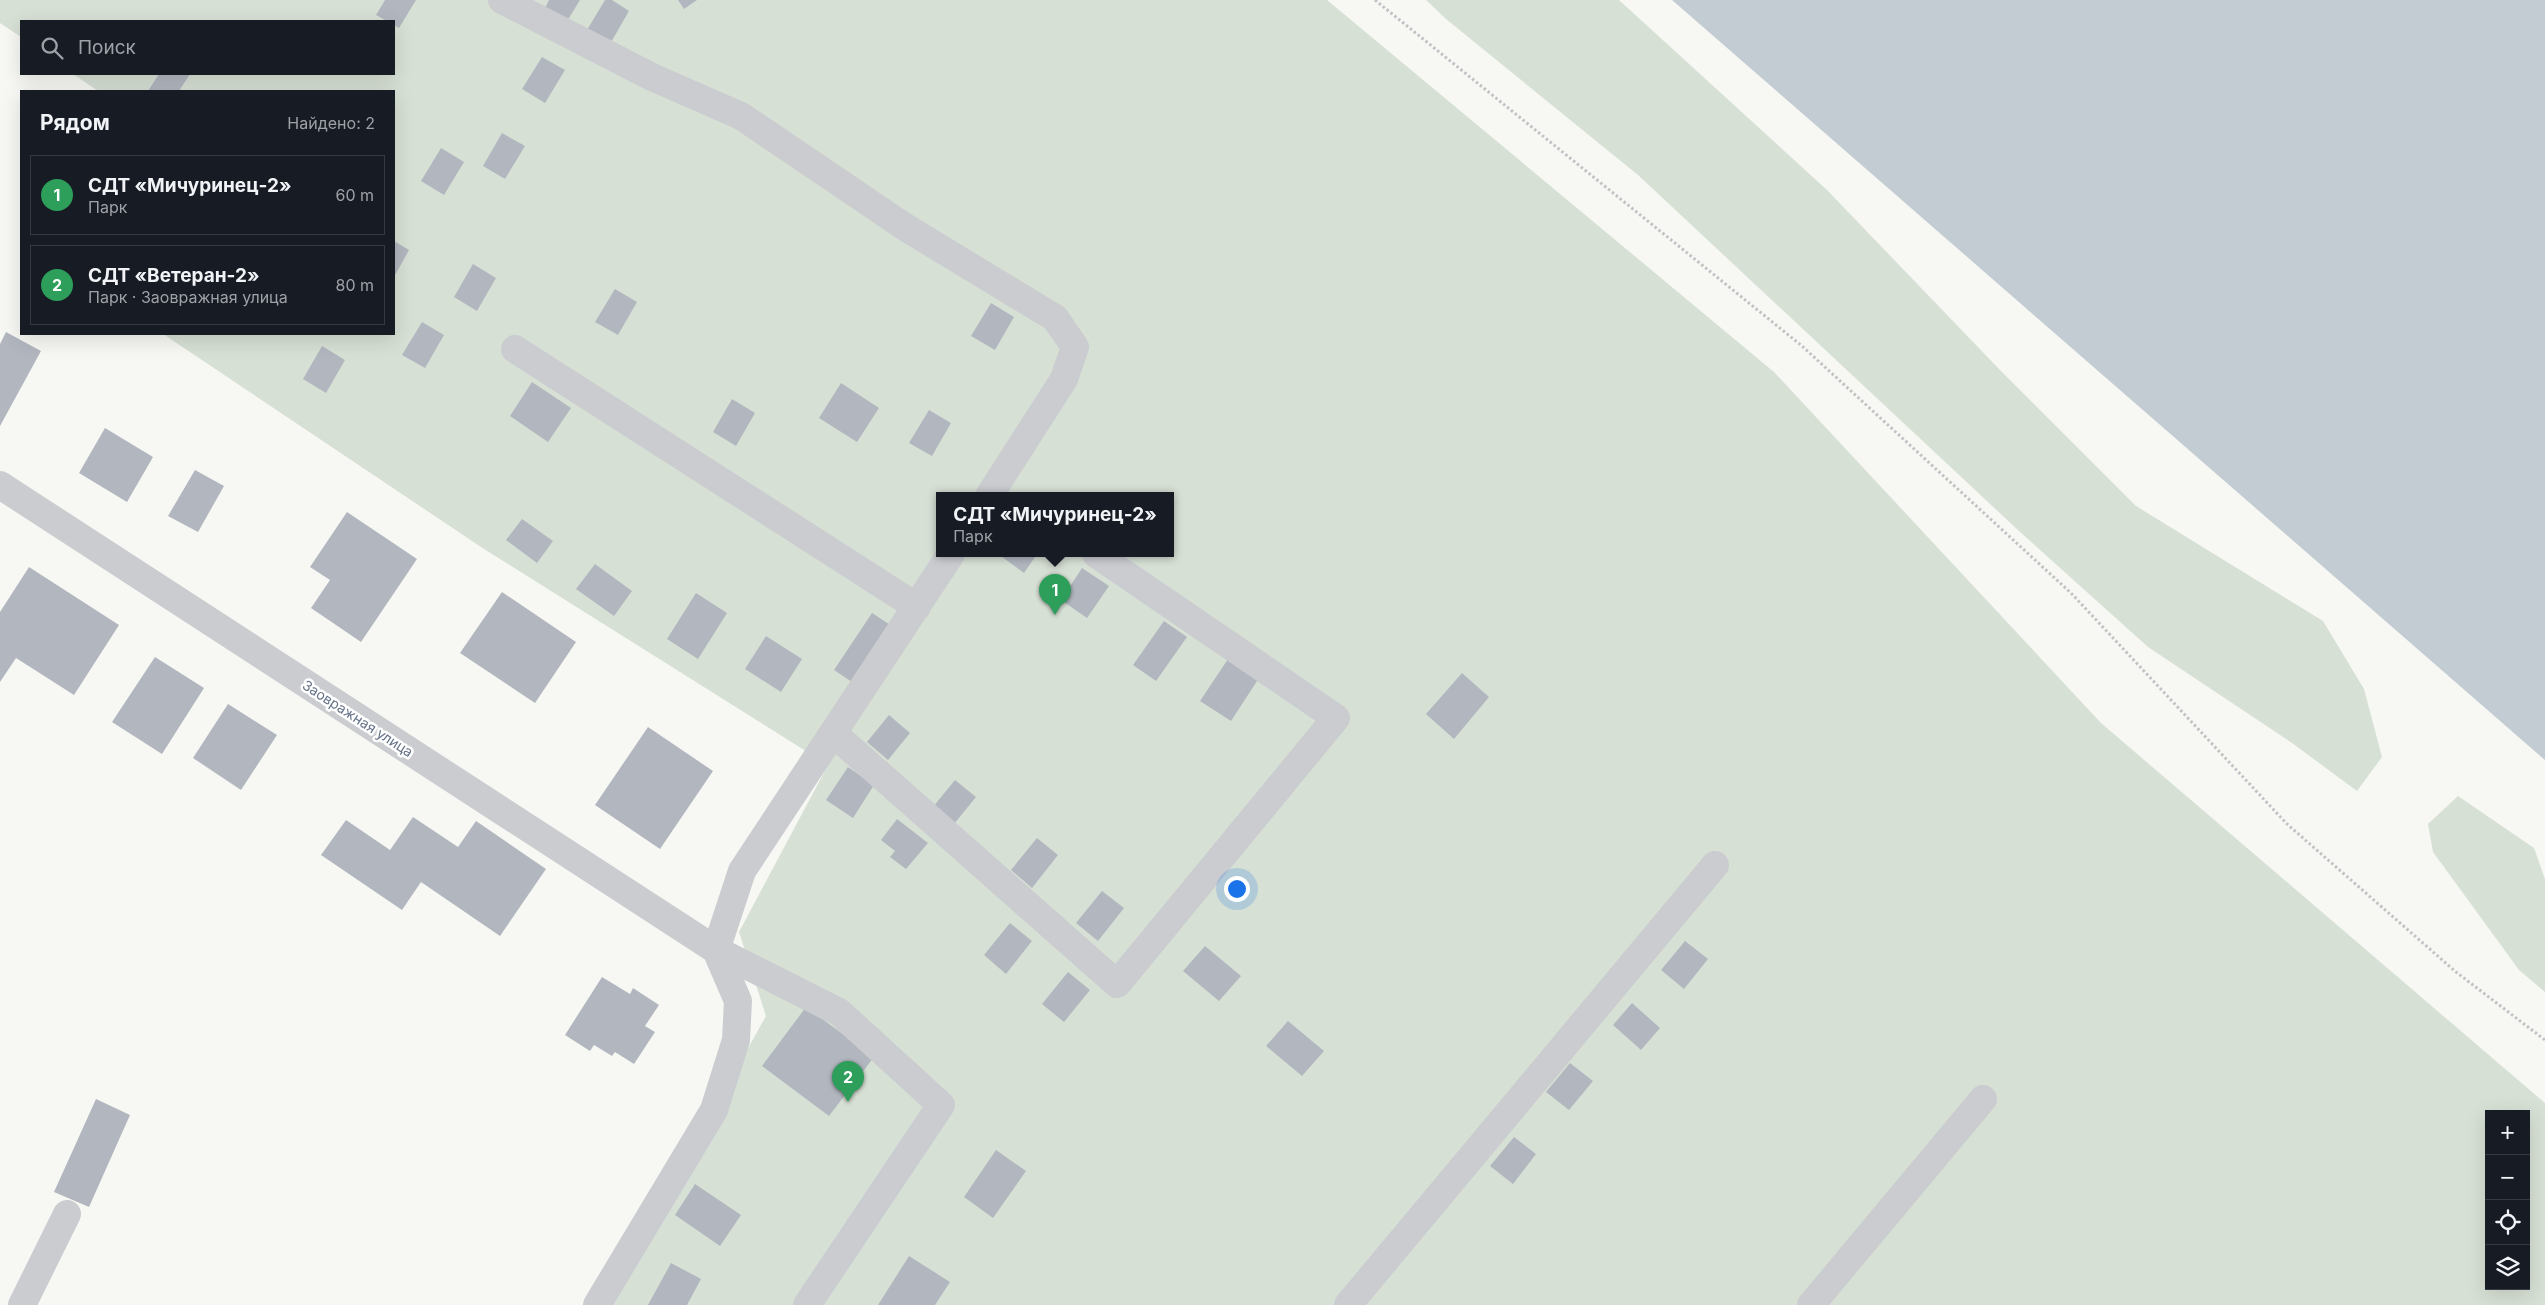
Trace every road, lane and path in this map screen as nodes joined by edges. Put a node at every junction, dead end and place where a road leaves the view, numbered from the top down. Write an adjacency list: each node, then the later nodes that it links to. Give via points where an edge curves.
1 (502, 0): 5 (street, via 652,76 740,116 905,227 1055,318 1075,347 1064,379)
2 (1376, 0): 12 (path, via 1802,346 2071,593 2287,824 2456,972)
3 (515, 349): 8 (street)
4 (0, 486): 11 (street, Заовражная улица)
5 (1000, 492)
6 (949, 557): 8 (street)
7 (1100, 557): 9 (street, via 1336,718 1117,984)
8 (917, 607): 9 (street)
9 (833, 733): 11 (street, via 742,871)
10 (1714, 865): 18 (street)
11 (716, 950): 16 (street, via 738,1001 736,1040 714,1110); 17 (street, Заовражная улица, via 839,1012 941,1105)
12 (2545, 1040)
13 (1983, 1099): 19 (street)
14 (66, 1214): 15 (street)
15 (22, 1305)
16 (597, 1305)
17 (807, 1305)
18 (1348, 1305)
19 (1811, 1305)

